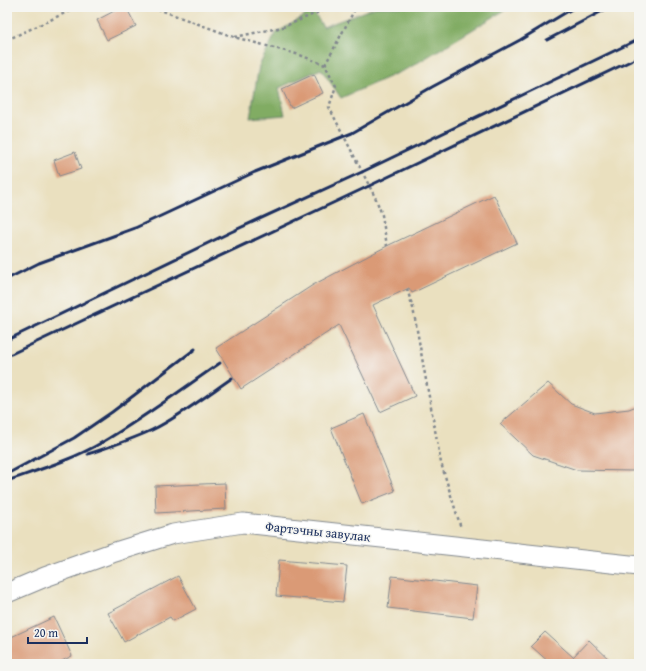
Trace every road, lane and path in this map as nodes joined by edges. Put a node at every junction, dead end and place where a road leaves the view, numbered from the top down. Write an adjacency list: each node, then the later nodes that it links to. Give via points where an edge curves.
1 (78, 7): 6 (path)
2 (152, 7): 5 (path)
3 (330, 7): 5 (path, via 283,28)
4 (356, 7): 7 (path)
5 (234, 37): 7 (path, via 300,55)
6 (7, 40)
7 (324, 65): 8 (path, via 336,86 329,107 376,200 382,215)
8 (387, 246)
9 (407, 289): 10 (path, via 413,308 441,463)
10 (468, 548): 11 (street, Фартэчны завулак); 12 (street, Фартэчны завулак, via 243,523 173,534 112,553)
11 (639, 566)
12 (7, 593)

